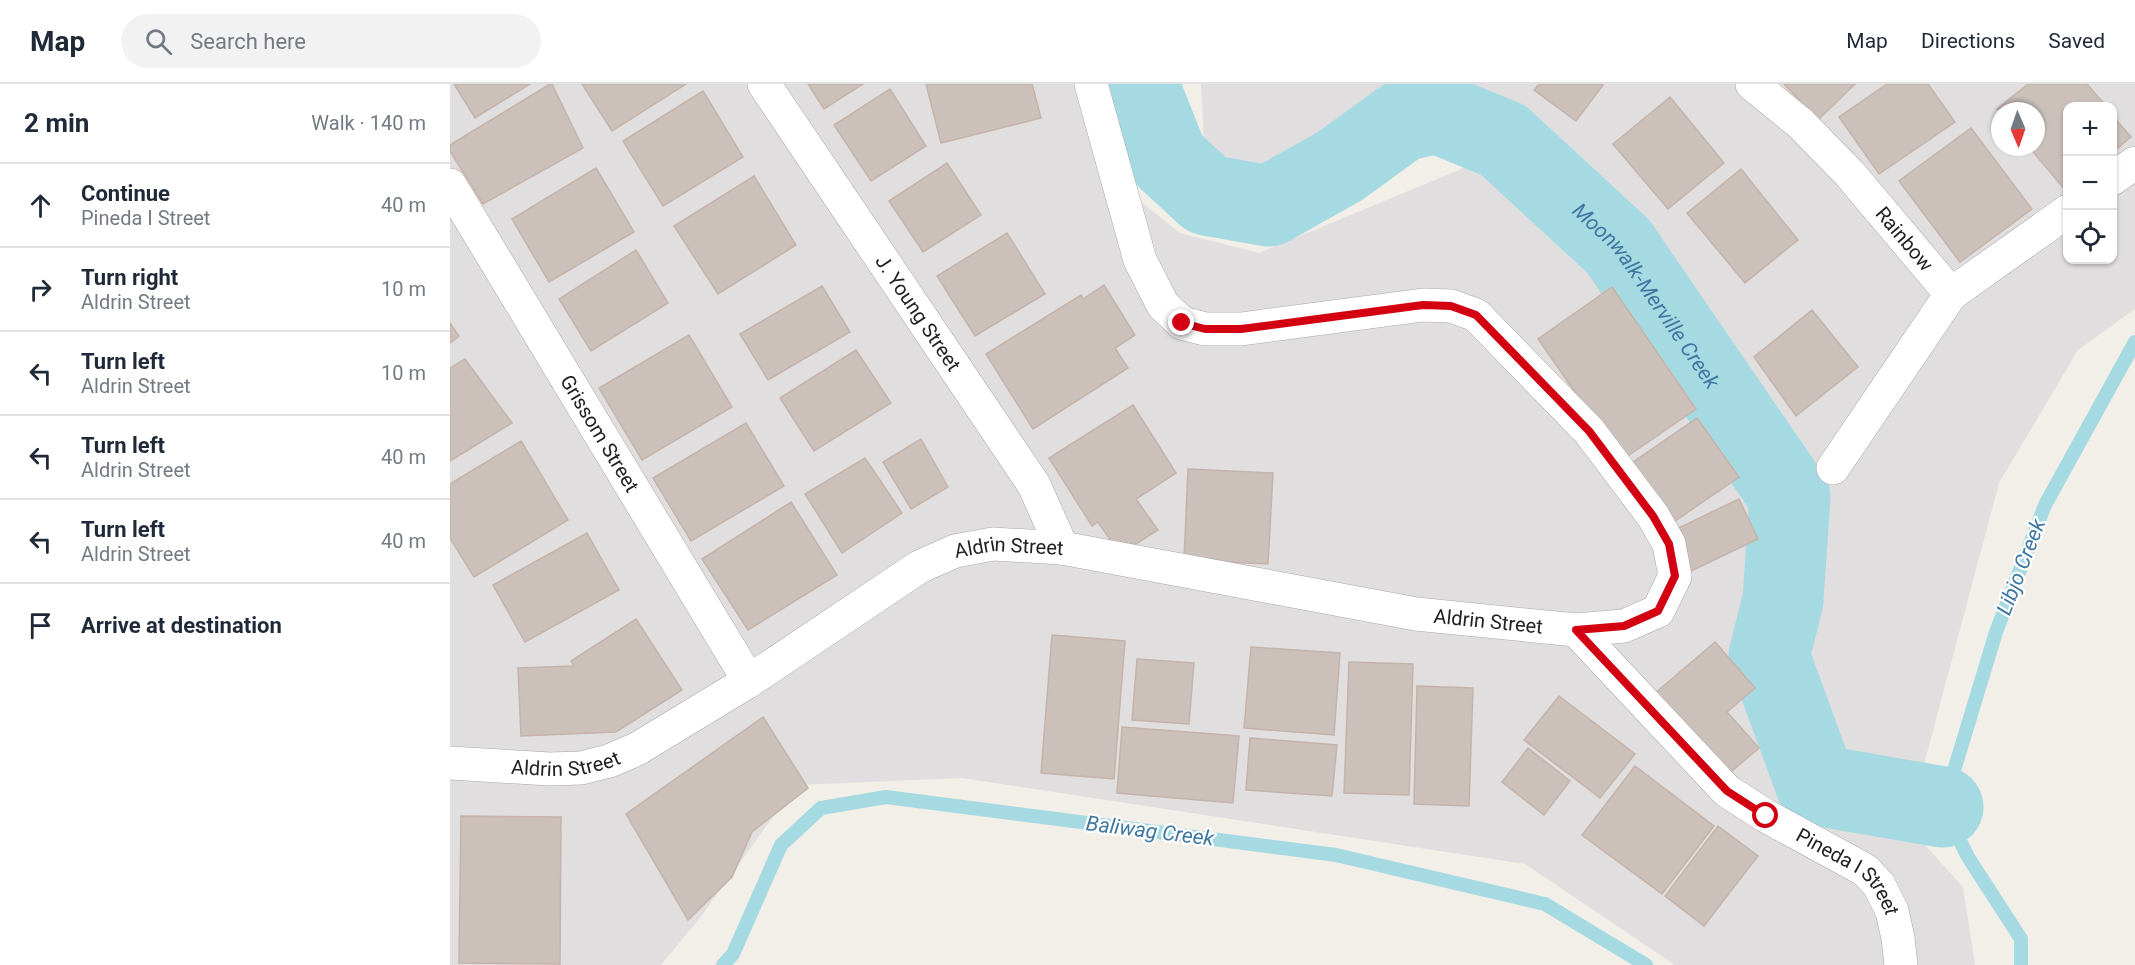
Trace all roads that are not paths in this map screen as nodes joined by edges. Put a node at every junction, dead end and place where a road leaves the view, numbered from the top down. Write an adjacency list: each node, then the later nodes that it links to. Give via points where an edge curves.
1 (764, 84): 10 (street, J. Young Street, via 1034,485)
2 (1091, 84): 11 (street, Aldrin Street, via 1140,260 1163,305 1182,323 1205,329 1241,329 1423,305 1451,306 1476,315 1589,431 1653,516 1669,544 1675,576 1658,611 1624,626)
3 (1752, 84): 8 (street, Rainbow, via 1800,123 1849,173)
4 (2135, 164): 5 (street)
5 (2117, 176)
6 (450, 184): 12 (street, Grissom Street)
7 (2063, 214): 8 (street)
8 (1951, 294): 9 (street)
9 (1833, 468)
10 (1062, 548): 11 (street, Aldrin Street, via 1416,614); 12 (street, Aldrin Street, via 993,544 955,551 919,567)
11 (1576, 630): 14 (street, Pineda I Street, via 1727,791 1865,870 1879,885 1892,911)
12 (749, 681): 13 (street, Aldrin Street, via 637,749 609,761 581,768 550,769)
13 (450, 763)
14 (1901, 965)

